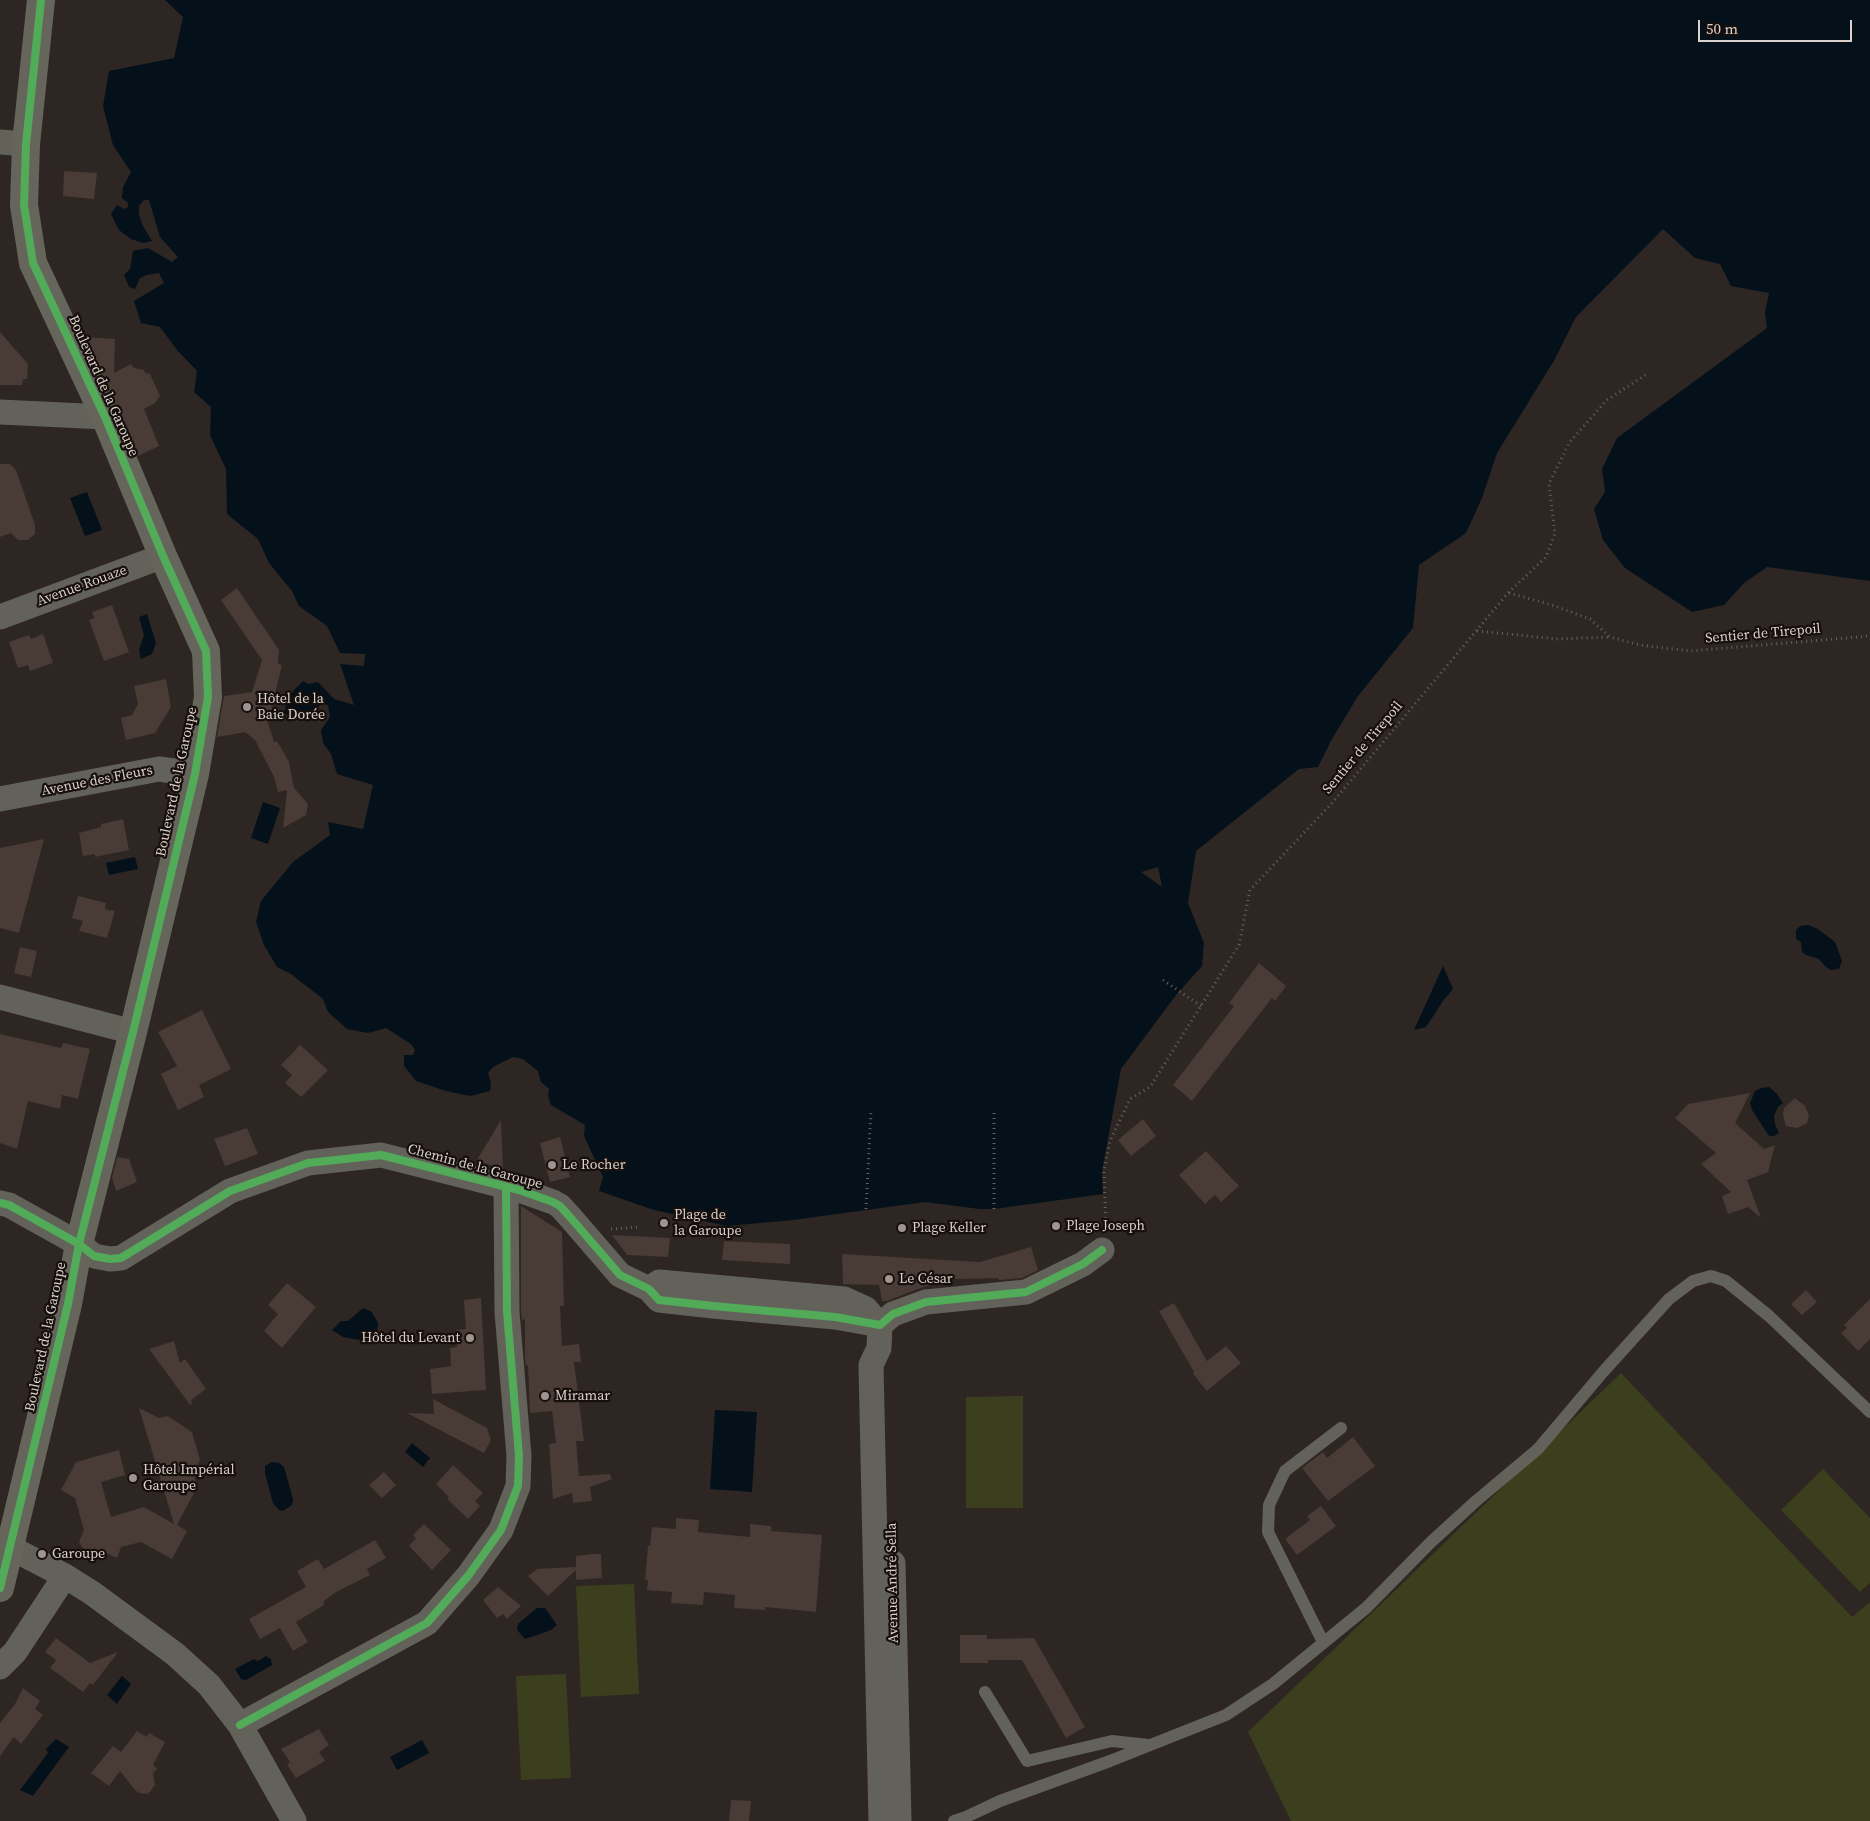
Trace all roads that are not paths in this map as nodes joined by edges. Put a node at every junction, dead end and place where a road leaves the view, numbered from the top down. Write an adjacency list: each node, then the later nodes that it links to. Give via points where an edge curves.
1 (41, 0): 2 (street, Boulevard de la Garoupe)
2 (13, 143): 4 (street, Boulevard de la Garoupe, via 33,263)
3 (0, 412): 4 (street)
4 (105, 417): 5 (street, Boulevard de la Garoupe)
5 (163, 556): 6 (street, Avenue Rouaze); 7 (street, Boulevard de la Garoupe, via 206,651 208,697)
6 (0, 616)
7 (195, 774): 8 (street, Avenue des Fleurs, via 159,769); 10 (street, Boulevard de la Garoupe)
8 (0, 799)
9 (0, 997): 10 (street)
10 (133, 1032): 13 (street, Boulevard de la Garoupe)
11 (506, 1187): 13 (street, Chemin de la Garoupe, via 381,1155 308,1163 230,1192 122,1258 94,1256); 15 (street, Chemin de la Garoupe, via 560,1206 620,1275 649,1289 659,1282 844,1299 866,1309); 24 (street, via 507,1312 519,1464 518,1486 500,1530 468,1576 427,1622)
12 (0, 1203): 13 (street, Chemin de la Garoupe)
13 (79, 1244): 18 (street, Boulevard de la Garoupe)
14 (1102, 1250): 15 (street, via 1083,1264 1026,1292 926,1302 893,1314)
15 (880, 1336): 27 (street, Avenue André Sella, via 871,1365); 28 (street, Avenue André Sella, via 888,1365)
16 (1870, 1412): 21 (lane, via 1769,1316 1726,1281 1711,1276 1693,1282 1663,1306 1538,1449 1431,1542 1366,1608)
17 (1341, 1428): 21 (lane, via 1285,1471 1269,1505 1268,1532)
18 (11, 1548): 19 (street); 20 (street, Boulevard de la Garoupe)
19 (65, 1576): 22 (street, via 15,1652); 24 (street, via 175,1654 209,1685)
20 (0, 1588)
21 (1323, 1642): 25 (lane, via 1273,1684 1226,1715)
22 (0, 1667)
23 (985, 1692): 25 (lane, via 1027,1760 1112,1741)
24 (240, 1725): 26 (street)
25 (1150, 1746): 29 (lane)
26 (294, 1821)
27 (881, 1821)
28 (899, 1821)
29 (954, 1821)

